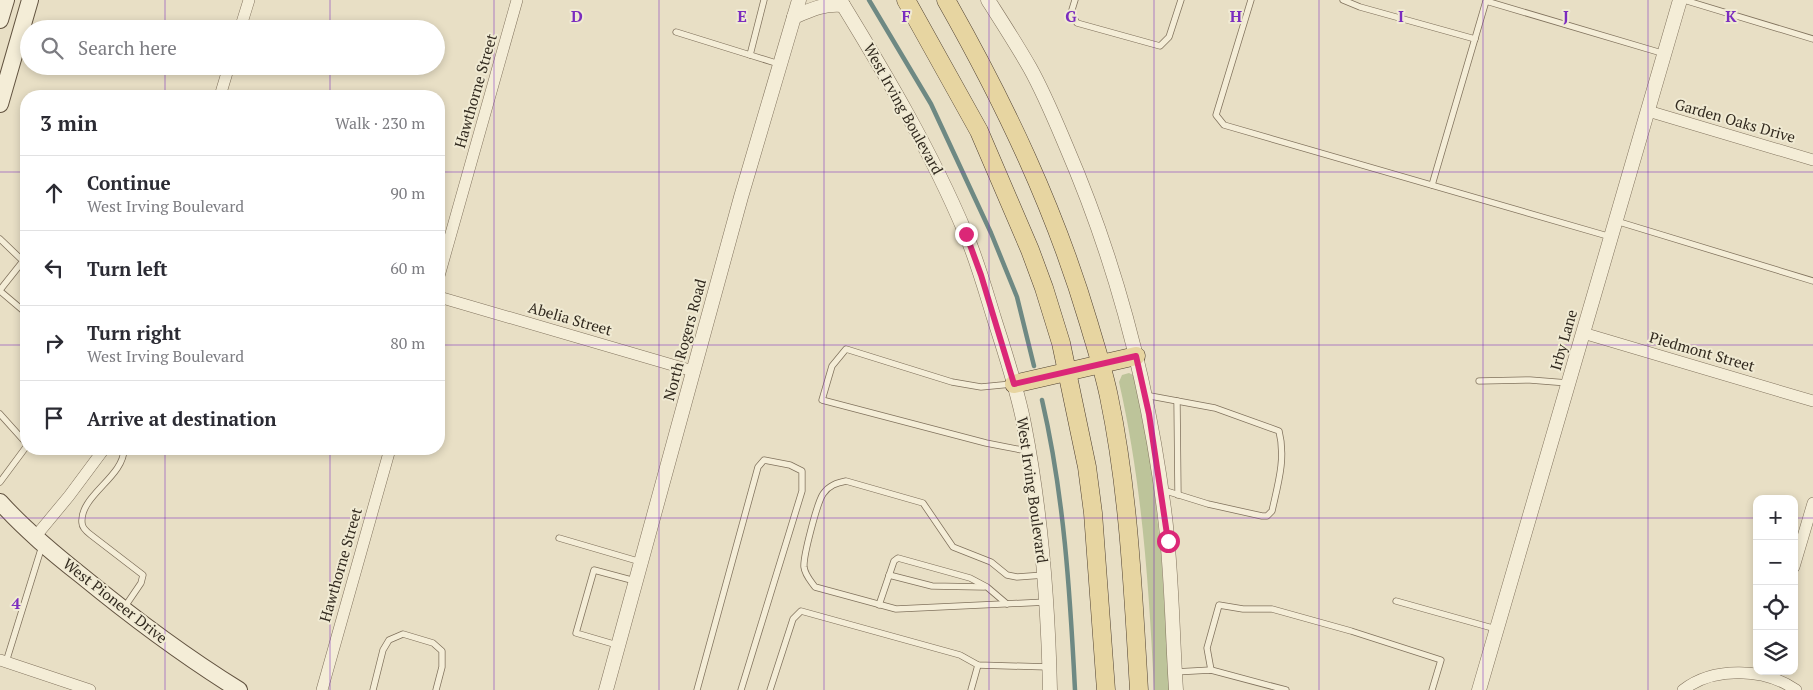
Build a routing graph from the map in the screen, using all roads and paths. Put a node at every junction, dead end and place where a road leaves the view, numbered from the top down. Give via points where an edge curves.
1 (6, 0) edge
2 (30, 0) edge
3 (249, 0) edge
4 (517, 0) edge
5 (764, 0) edge
6 (799, 0) edge
7 (906, 0) edge
8 (946, 0) edge
9 (988, 0) edge
10 (1076, 0) edge
11 (1181, 0) edge
12 (1251, 0) edge
13 (1343, 0) edge
14 (1682, 0) edge
15 (1486, 1) edge
16 (842, 2) edge
17 (794, 17) junction
18 (0, 20) edge
19 (24, 20) edge
20 (243, 20) edge
21 (676, 32) dead end
22 (20, 34) edge
23 (1475, 39) junction
24 (1813, 40) edge
25 (1665, 54) junction
26 (750, 55) junction
27 (780, 64) junction
28 (226, 75) edge
29 (222, 90) edge
30 (1, 98) edge
31 (1648, 111) junction
32 (1813, 160) edge
33 (1432, 185) junction
34 (1616, 221) junction
35 (1611, 237) junction
36 (0, 239) edge
37 (445, 255) edge
38 (20, 258) edge
39 (20, 265) edge
40 (1813, 281) edge
41 (0, 291) edge
42 (445, 299) edge
43 (20, 308) edge
44 (1583, 333) junction
45 (1136, 356) junction
46 (1100, 364) junction
47 (693, 371) junction
48 (1068, 372) junction
49 (1479, 381) dead end
50 (1568, 383) junction
51 (1014, 384) junction
52 (1145, 395) junction
53 (1177, 401) junction
54 (1813, 401) edge
55 (0, 414) edge
56 (20, 436) edge
57 (1029, 451) junction
58 (20, 455) edge
59 (100, 455) edge
60 (124, 455) edge
61 (388, 455) edge
62 (0, 482) edge
63 (1161, 490) junction
64 (1178, 494) junction
65 (0, 502) edge
66 (1813, 503) edge
67 (559, 538) dead end
68 (39, 540) junction
69 (1798, 554) edge
70 (641, 562) junction
71 (889, 575) junction
72 (1044, 575) junction
73 (636, 581) junction
74 (987, 588) junction
75 (1396, 601) dead end
76 (1046, 602) junction
77 (1007, 604) junction
78 (879, 605) junction
79 (122, 610) junction
80 (1496, 629) junction
81 (618, 645) junction
82 (3, 661) edge
83 (978, 665) junction
84 (1049, 667) junction
85 (1211, 670) junction
86 (1175, 672) junction
87 (1785, 677) edge
88 (90, 690) edge
89 (239, 690) edge
90 (322, 690) edge
91 (373, 690) edge
92 (436, 690) edge
93 (606, 690) edge
94 (696, 690) edge
95 (741, 690) edge
96 (770, 690) edge
97 (971, 690) edge
98 (1050, 690) edge
99 (1106, 690) edge
100 (1139, 690) edge
101 (1176, 690) edge
102 (1286, 690) edge
103 (1432, 690) edge
104 (1479, 690) edge
105 (1683, 690) edge
106 (1796, 690) edge

1 - 18 main road
2 - 19 main road
3 - 20 street
4 - 37 street, Hawthorne Street
5 - 26 lane
6 - 17 street, North Rogers Road
7 - 48 main road via 979,131 1011,203 1044,288
8 - 46 main road via 983,65 1040,186 1077,285
9 - 45 street via 1030,69 1084,189 1104,240
10 - 11 lane via 1071,13 1077,23 1160,46 1170,37
12 - 33 lane via 1216,115 1224,125
13 - 23 lane
14 - 24 lane
14 - 25 street, Irby Lane
15 - 23 lane
15 - 25 lane
16 - 17 street
16 - 51 street, West Irving Boulevard via 928,151 948,193 981,275
17 - 27 street, North Rogers Road
21 - 26 lane
22 - 30 main road
23 - 33 lane
25 - 31 street, Irby Lane
26 - 27 lane
27 - 47 street, North Rogers Road
28 - 29 street
31 - 32 street, Garden Oaks Drive
31 - 34 street, Irby Lane
33 - 35 lane
34 - 35 street, Irby Lane
34 - 40 lane
35 - 44 street, Irby Lane
36 - 38 lane
39 - 41 lane
41 - 43 lane
42 - 47 street, Abelia Street
44 - 50 street, Irby Lane
44 - 54 street, Piedmont Street
45 - 46 main road
45 - 52 street
46 - 48 main road
46 - 100 main road via 1109,397 1127,515
47 - 70 street, North Rogers Road
48 - 51 main road
48 - 99 main road via 1094,513
49 - 50 lane
50 - 80 street, Irby Lane
51 - 57 street, West Irving Boulevard
51 - 57 lane via 981,387 952,382 846,349 832,366 822,400 986,443
52 - 53 lane
52 - 63 street
53 - 64 lane
53 - 64 lane via 1215,408 1279,431 1282,445 1281,467 1272,511 1268,516 1208,504
55 - 56 lane
57 - 72 street, West Irving Boulevard
58 - 62 lane
59 - 68 street
60 - 79 lane via 90,500 82,523 91,535 143,575
61 - 90 street, Hawthorne Street
63 - 64 lane
63 - 86 street via 1170,572
65 - 68 main road, West Pioneer Drive
66 - 69 street
67 - 70 lane
68 - 79 main road, West Pioneer Drive
68 - 82 lane
70 - 73 street, North Rogers Road
71 - 74 lane via 932,586
71 - 74 lane via 894,561 903,558 970,578
71 - 78 lane
72 - 76 street, West Irving Boulevard
72 - 78 lane via 1007,575 991,562 953,547 923,503 846,481 834,483 823,493 816,510 803,565 806,577 815,587
73 - 81 street, North Rogers Road
73 - 81 lane via 594,570 576,633
74 - 77 lane
75 - 80 lane
76 - 77 lane
76 - 84 street, West Irving Boulevard
77 - 78 lane via 896,610
79 - 89 main road, West Pioneer Drive
80 - 104 street, Irby Lane
81 - 93 street, North Rogers Road
82 - 88 street
83 - 84 lane
83 - 96 lane via 960,655 801,612 793,619
83 - 97 lane
84 - 98 street, West Irving Boulevard
85 - 86 lane
85 - 102 lane
85 - 103 lane via 1207,648 1219,605 1272,609 1441,660
86 - 101 street
87 - 105 street via 1746,673 1716,676
87 - 106 street
91 - 92 lane via 383,650 389,640 402,634 433,642 442,652
94 - 95 lane via 758,467 764,460 802,472 802,491

